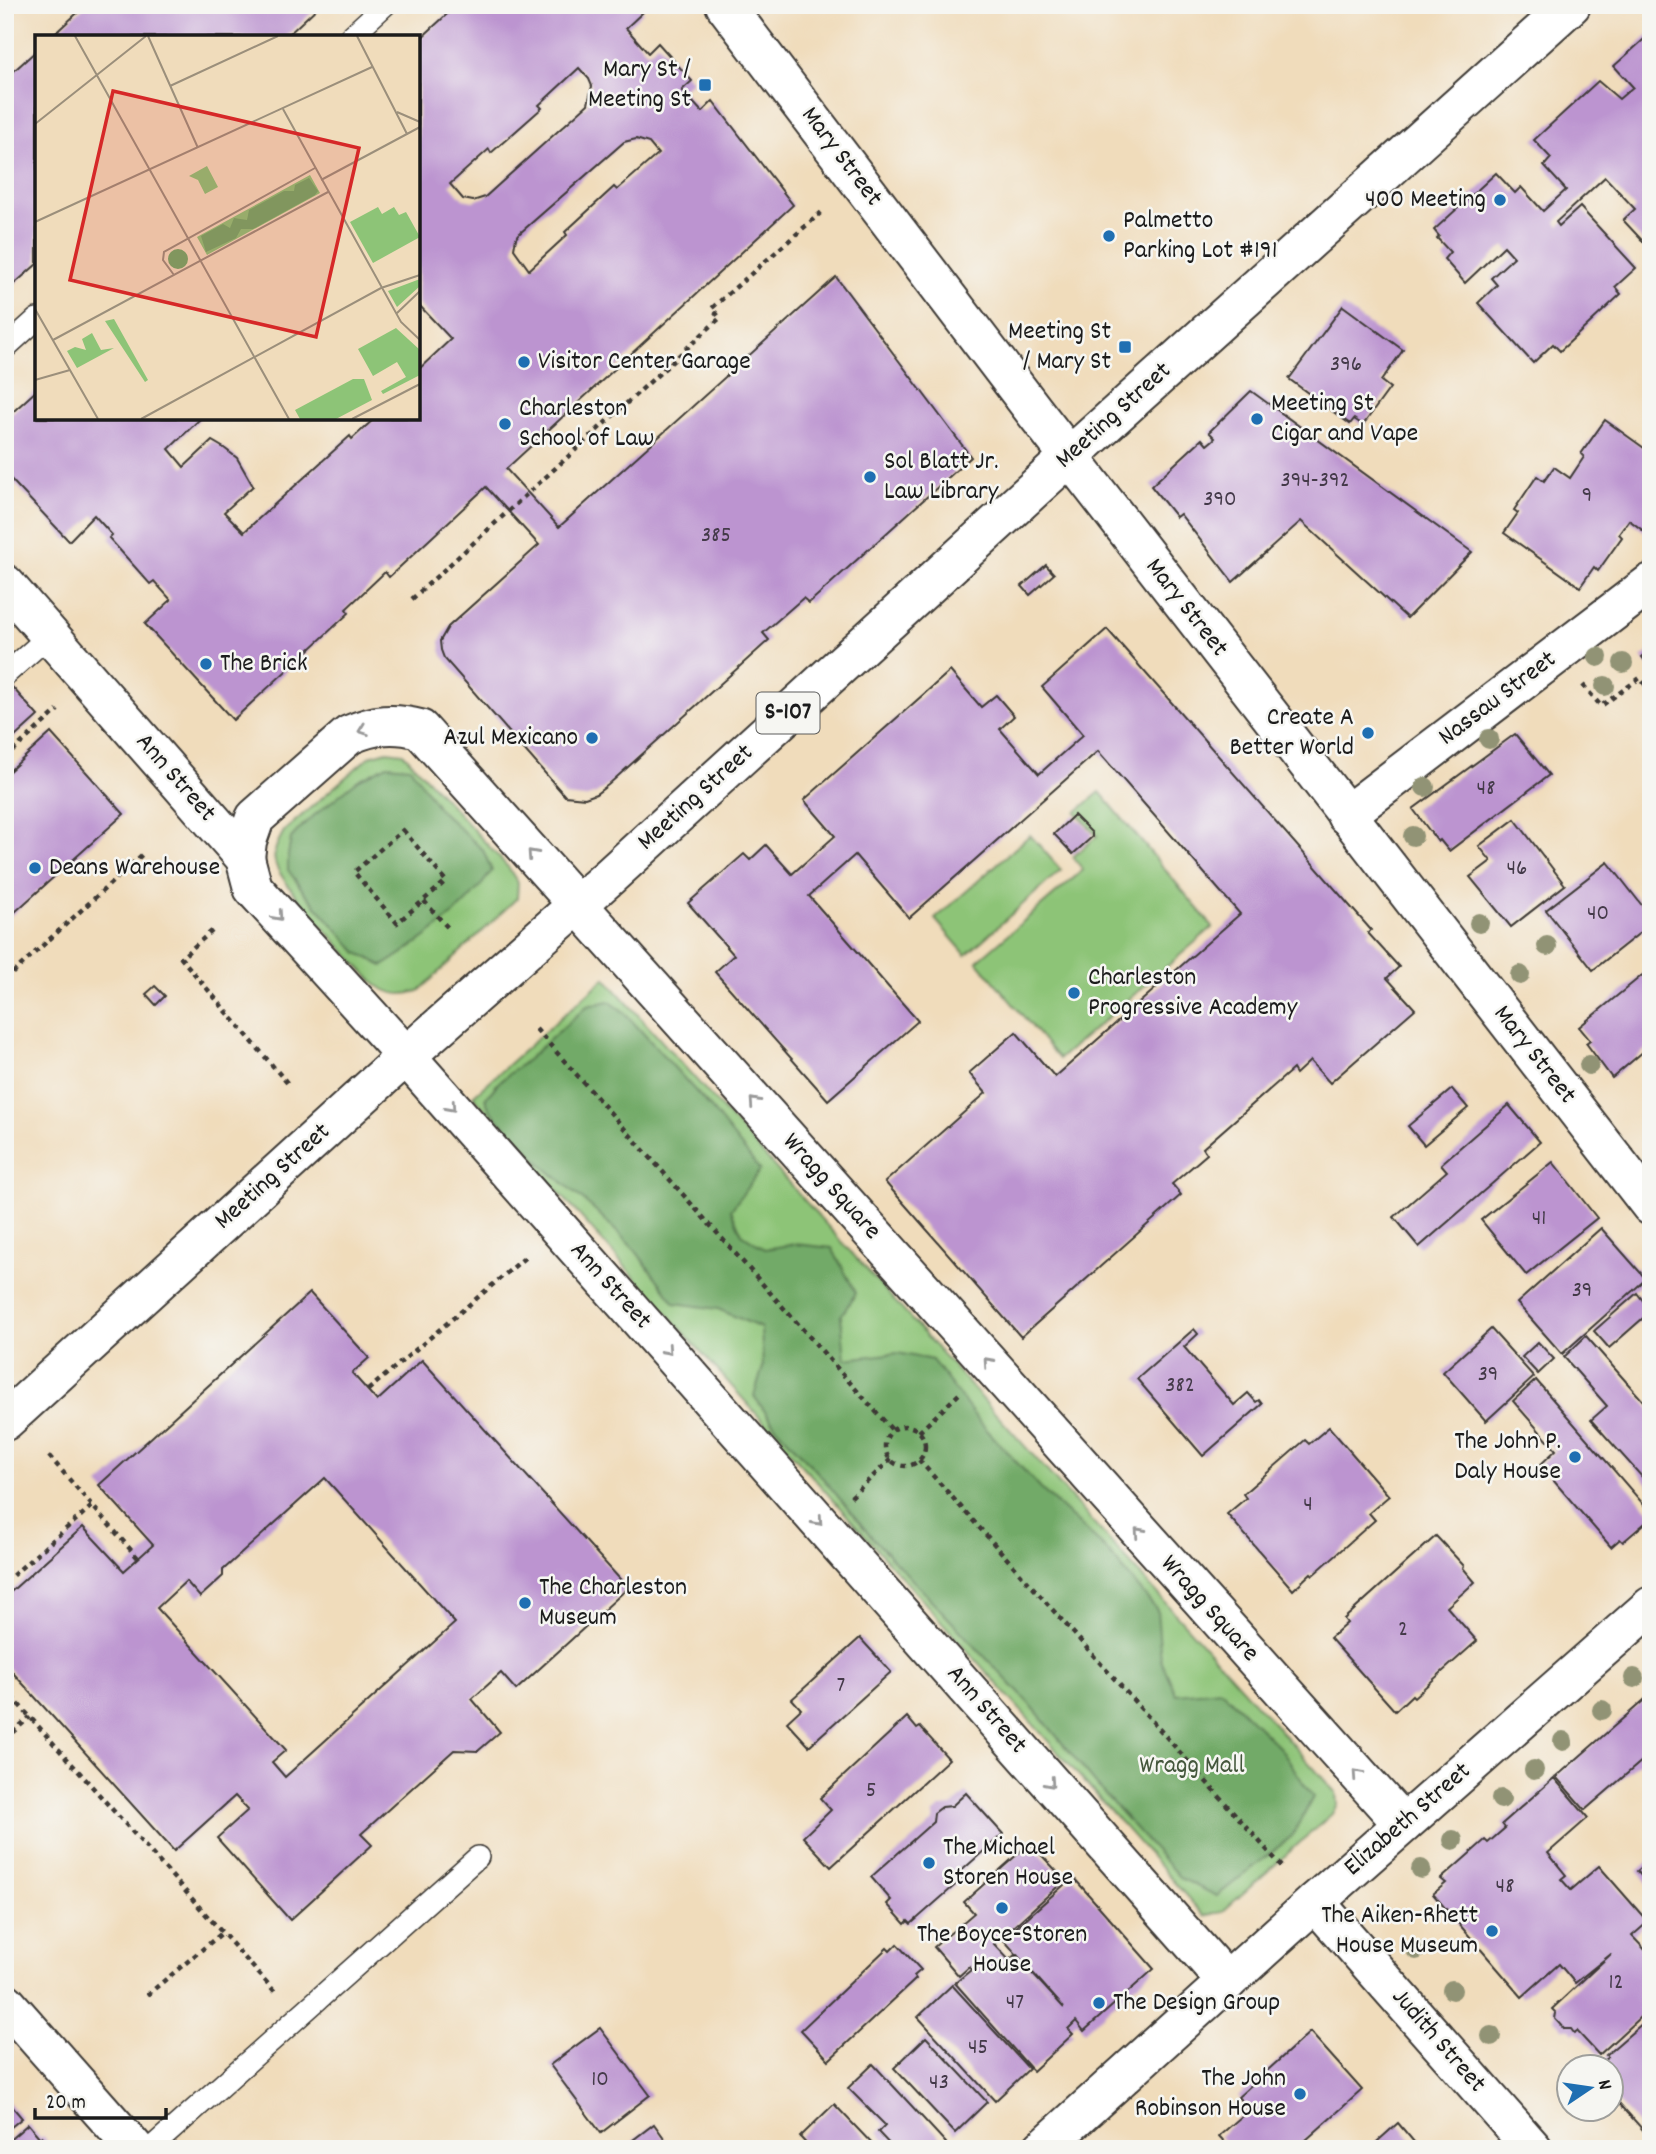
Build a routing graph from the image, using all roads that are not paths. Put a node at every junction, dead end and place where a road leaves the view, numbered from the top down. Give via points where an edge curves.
1 (385, 5) edge
2 (725, 5) edge
3 (1571, 5) edge
4 (352, 35) edge
5 (35, 321) edge
6 (5, 348) edge
7 (1069, 457) junction
8 (1651, 583) edge
9 (5, 584) edge
10 (50, 635) junction
11 (5, 675) edge
12 (1346, 815) junction
13 (245, 858) junction
14 (578, 905) junction
15 (406, 1056) junction
16 (1651, 1206) edge
17 (5, 1421) edge
18 (1651, 1606) edge
19 (1403, 1824) junction
20 (478, 1857) dead end
21 (1315, 1902) junction
22 (1227, 1982) junction
23 (5, 2002) edge
24 (135, 2149) edge
25 (150, 2149) edge
26 (1042, 2149) edge
27 (1533, 2149) edge

1 - 4 lane
2 - 7 street, Mary Street
3 - 7 street, Meeting Street / S-107
5 - 6 lane
7 - 12 street, Mary Street
7 - 14 street, Meeting Street / S-107
8 - 12 street, Nassau Street
9 - 10 street, Ann Street
10 - 11 lane
10 - 13 street, Ann Street
12 - 16 street, Mary Street
14 -> 13 street, Wragg Square via 420,729 401,724 367,727 349,735 255,818
13 -> 15 street, Ann Street via 253,888
14 - 15 street, Meeting Street / S-107
19 -> 14 street, Wragg Square
15 - 17 street, Meeting Street / S-107
15 -> 22 street, Ann Street
18 - 19 street, Elizabeth Street
19 - 21 street, Elizabeth Street
20 - 25 lane
21 - 22 street, Elizabeth Street
21 - 27 street, Judith Street
22 - 26 street, Elizabeth Street
23 - 24 street

